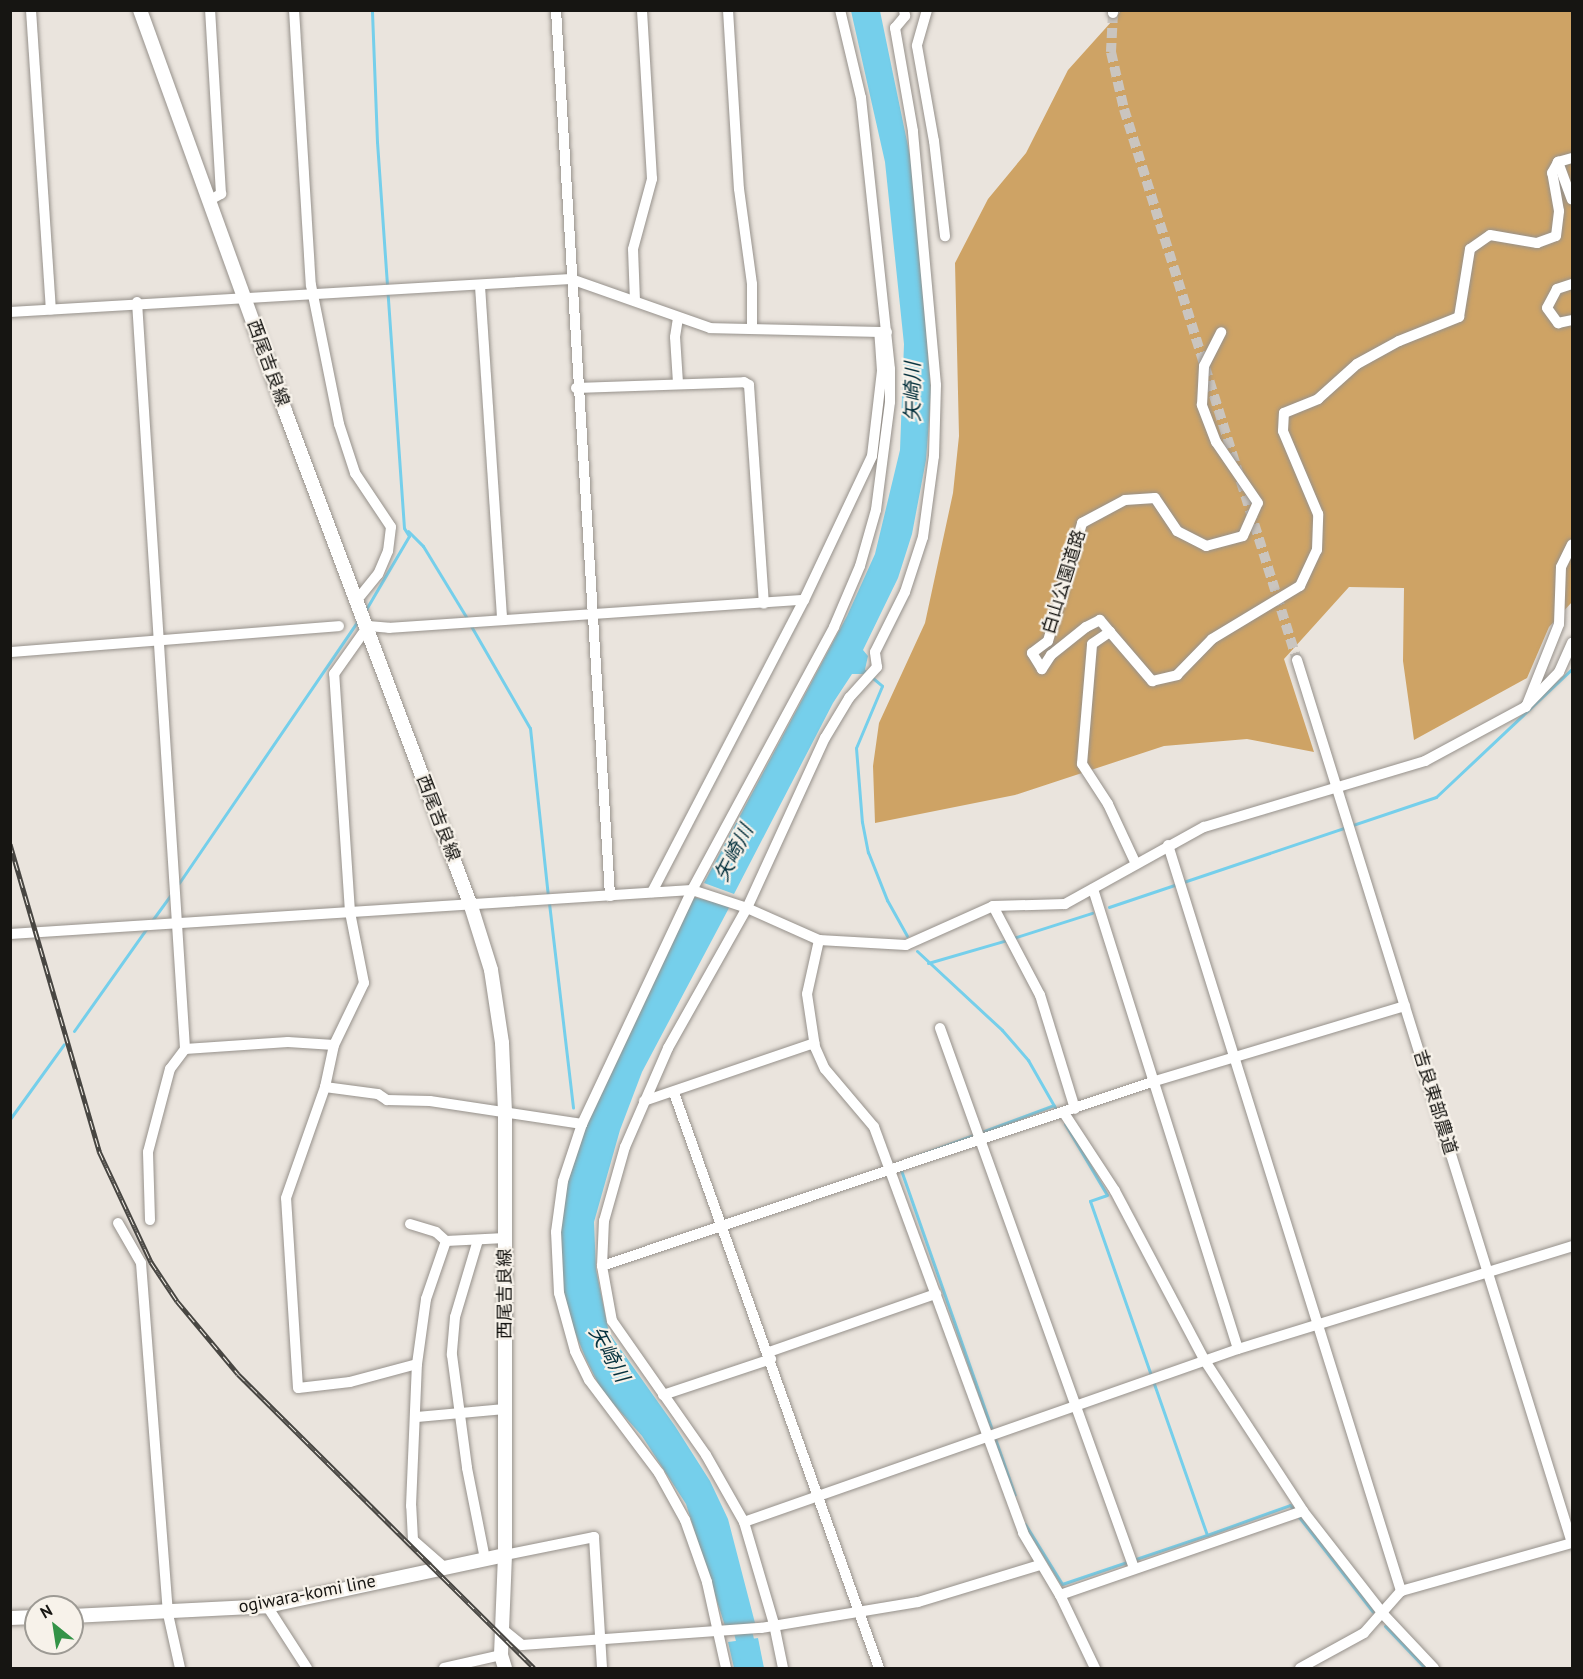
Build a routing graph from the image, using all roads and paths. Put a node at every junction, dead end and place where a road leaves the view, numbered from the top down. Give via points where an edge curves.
1 (31, 10) edge
2 (140, 10) edge
3 (210, 10) edge
4 (294, 10) edge
5 (556, 10) edge
6 (642, 10) edge
7 (728, 10) edge
8 (840, 10) edge
9 (904, 10) edge
10 (927, 10) edge
11 (1572, 158) edge
12 (1558, 162) junction
13 (210, 200) junction
14 (1572, 200) edge
15 (945, 236) dead end
16 (571, 279) junction
17 (1572, 284) edge
18 (480, 286) junction
19 (315, 295) junction
20 (245, 298) junction
21 (635, 300) junction
22 (136, 302) junction
23 (51, 309) junction
24 (10, 312) edge
25 (678, 318) junction
26 (1572, 320) edge
27 (752, 328) junction
28 (883, 332) junction
29 (1221, 332) dead end
30 (678, 383) junction
31 (576, 388) junction
32 (1572, 544) edge
33 (804, 600) junction
34 (359, 602) junction
35 (764, 603) junction
36 (591, 614) junction
37 (502, 619) junction
38 (339, 626) dead end
39 (368, 626) junction
40 (1110, 632) junction
41 (159, 643) junction
42 (1572, 644) edge
43 (10, 652) edge
44 (1297, 660) tunnel mouth
45 (1526, 707) junction
46 (1339, 788) junction
47 (1168, 845) junction
48 (1135, 862) junction
49 (1093, 889) junction
50 (698, 891) junction
51 (652, 892) junction
52 (610, 896) junction
53 (471, 906) junction
54 (993, 906) junction
55 (747, 908) junction
56 (350, 912) junction
57 (172, 924) junction
58 (10, 934) edge
59 (819, 940) junction
60 (1405, 1006) junction
61 (940, 1028) dead end
62 (814, 1043) junction
63 (334, 1045) junction
64 (185, 1049) junction
65 (1237, 1056) junction
66 (1155, 1082) junction
67 (325, 1087) junction
68 (674, 1093) junction
69 (644, 1101) junction
70 (505, 1111) junction
71 (1070, 1111) junction
72 (582, 1124) junction
73 (978, 1139) junction
74 (892, 1170) junction
75 (150, 1220) dead end
76 (118, 1223) dead end
77 (410, 1224) dead end
78 (722, 1224) junction
79 (505, 1238) junction
80 (478, 1240) junction
81 (446, 1241) junction
82 (1572, 1246) edge
83 (602, 1266) junction
84 (1489, 1273) junction
85 (936, 1294) junction
86 (1319, 1325) junction
87 (1238, 1349) junction
88 (770, 1356) junction
89 (1205, 1361) junction
90 (417, 1364) junction
91 (663, 1395) junction
92 (1075, 1408) junction
93 (505, 1409) junction
94 (459, 1414) junction
95 (417, 1417) junction
96 (990, 1437) junction
97 (819, 1495) junction
98 (1303, 1511) junction
99 (744, 1522) junction
100 (1572, 1543) edge
101 (505, 1555) junction
102 (485, 1559) junction
103 (1040, 1565) junction
104 (444, 1567) junction
105 (1134, 1568) junction
106 (1401, 1591) junction
107 (1060, 1595) junction
108 (267, 1606) junction
109 (860, 1612) junction
110 (168, 1614) junction
111 (1384, 1615) junction
112 (84, 1616) edge
113 (774, 1624) junction
114 (501, 1628) junction
115 (723, 1632) junction
116 (602, 1640) junction
117 (503, 1662) edge
118 (180, 1668) edge
119 (307, 1668) edge
120 (444, 1668) edge
121 (602, 1668) edge
122 (726, 1668) edge
123 (783, 1668) edge
124 (879, 1668) edge
125 (1095, 1668) edge
126 (1300, 1668) edge
127 (1434, 1668) edge

1 - 23 street
2 - 13 main road, 西尾吉良線
3 - 13 street via 221,194
4 - 19 street
5 - 16 street
6 - 21 street via 652,179 633,249
7 - 27 street via 740,189 752,284
8 - 28 street via 861,98
9 - 55 street via 905,16 895,28 913,131 936,385 934,456 923,537 905,592 874,652 877,667 849,698 825,738
10 - 15 street via 917,46
11 - 12 street
12 - 14 street
12 - 40 street via 1552,173 1559,211 1556,236 1537,243 1490,235 1470,249 1459,317 1357,364 1318,399 1284,413 1283,431 1318,514 1317,550 1300,586 1212,639 1177,675 1152,681
13 - 20 main road, 西尾吉良線
16 - 18 street
16 - 21 street
16 - 31 street
17 - 26 street via 1557,289 1547,308 1558,323
18 - 19 street
18 - 37 street
19 - 20 street
19 - 34 street via 339,424 356,473 391,527 388,550 378,574
20 - 22 street
20 - 34 main road, 西尾吉良線
21 - 25 street
22 - 23 street
22 - 41 street
23 - 24 street
25 - 27 street via 710,328
25 - 30 street
27 - 28 street
28 - 33 street via 872,456
28 - 50 street via 890,402 882,477 860,566 834,627
29 - 40 street, 白山公園道路 via 1204,366 1202,405 1216,442 1258,503 1244,536 1206,546 1177,531 1155,498 1125,500 1082,523 1048,641 1032,653 1042,669 1051,656 1086,627 1100,620
30 - 31 street
30 - 35 street via 749,385
31 - 36 street
32 - 45 street via 1561,567 1559,624
33 - 35 street
33 - 51 street
34 - 39 main road, 西尾吉良線
35 - 36 street
36 - 37 street
36 - 52 street
37 - 39 street via 389,628
38 - 41 street
39 - 53 main road, 西尾吉良線
39 - 56 street via 334,674
40 - 48 street via 1092,644 1082,764 1108,804
41 - 43 street
41 - 57 street via 178,907
42 - 45 street via 1559,672
44 - 46 street, 吉良東部農道
45 - 46 street via 1425,761
46 - 47 street via 1231,817
46 - 60 street, 吉良東部農道
47 - 48 street
47 - 65 street
48 - 49 street
49 - 54 street via 1052,907
49 - 66 street
50 - 51 street
50 - 55 street
50 - 72 street
51 - 52 street
52 - 53 street
53 - 56 street
53 - 70 main road, 西尾吉良線 via 491,970 502,1043
54 - 59 street via 906,945
54 - 71 street via 1040,995
55 - 59 street
55 - 69 street via 668,1048
56 - 57 street
56 - 63 street via 364,983
57 - 58 street
57 - 64 street
59 - 62 street via 807,994
60 - 65 street
60 - 84 street, 吉良東部農道
61 - 73 street
62 - 68 street
62 - 74 street via 825,1069 874,1128
63 - 64 street via 288,1042
63 - 67 street
64 - 75 street via 170,1069 148,1152
65 - 66 street
65 - 86 street
66 - 71 street
66 - 87 street
67 - 70 street via 378,1094 387,1100
67 - 90 street via 286,1198 298,1388 350,1382
68 - 69 street
68 - 78 street
69 - 83 street via 625,1147 604,1221
70 - 72 street
70 - 79 main road, 西尾吉良線
71 - 73 street
71 - 89 street
72 - 115 street via 563,1181 556,1232 556,1273 565,1322 589,1380 659,1473 685,1520
73 - 74 street
73 - 92 street
74 - 78 street
74 - 85 street
76 - 110 street via 141,1263
77 - 81 street via 436,1232
78 - 83 street
78 - 88 street
79 - 80 street
79 - 93 main road, 西尾吉良線
80 - 81 street
80 - 94 street via 455,1317 452,1355
81 - 90 street via 426,1299
82 - 84 street
83 - 91 street via 612,1321
84 - 86 street
84 - 100 street, 吉良東部農道
85 - 88 street
85 - 96 street
86 - 87 street
86 - 106 street
87 - 89 street
88 - 91 street
88 - 97 street
89 - 92 street
89 - 98 street
90 - 95 street
91 - 99 street via 706,1455
92 - 96 street
92 - 105 street
93 - 94 street
93 - 101 main road, 西尾吉良線
94 - 95 street
94 - 102 street
95 - 104 street via 411,1506 414,1540
96 - 97 street
96 - 103 street via 1023,1533
97 - 99 street
97 - 109 street
98 - 105 street
98 - 111 street
99 - 113 street
100 - 106 street
101 - 102 main road, ogiwara-komi line
101 - 114 main road, 西尾吉良線
101 - 116 street via 594,1537
102 - 104 main road, ogiwara-komi line
103 - 107 street
103 - 109 street via 918,1602
104 - 108 main road, ogiwara-komi line
105 - 107 street
106 - 111 street
107 - 125 street
108 - 110 main road, ogiwara-komi line
108 - 119 street
109 - 113 street
109 - 124 street
110 - 112 main road, ogiwara-komi line
110 - 118 street
111 - 126 street via 1364,1634
111 - 127 street
113 - 115 street
113 - 123 street
114 - 116 street via 522,1645
114 - 117 main road, 西尾吉良線
115 - 116 street
115 - 122 street
116 - 121 street
117 - 120 street

